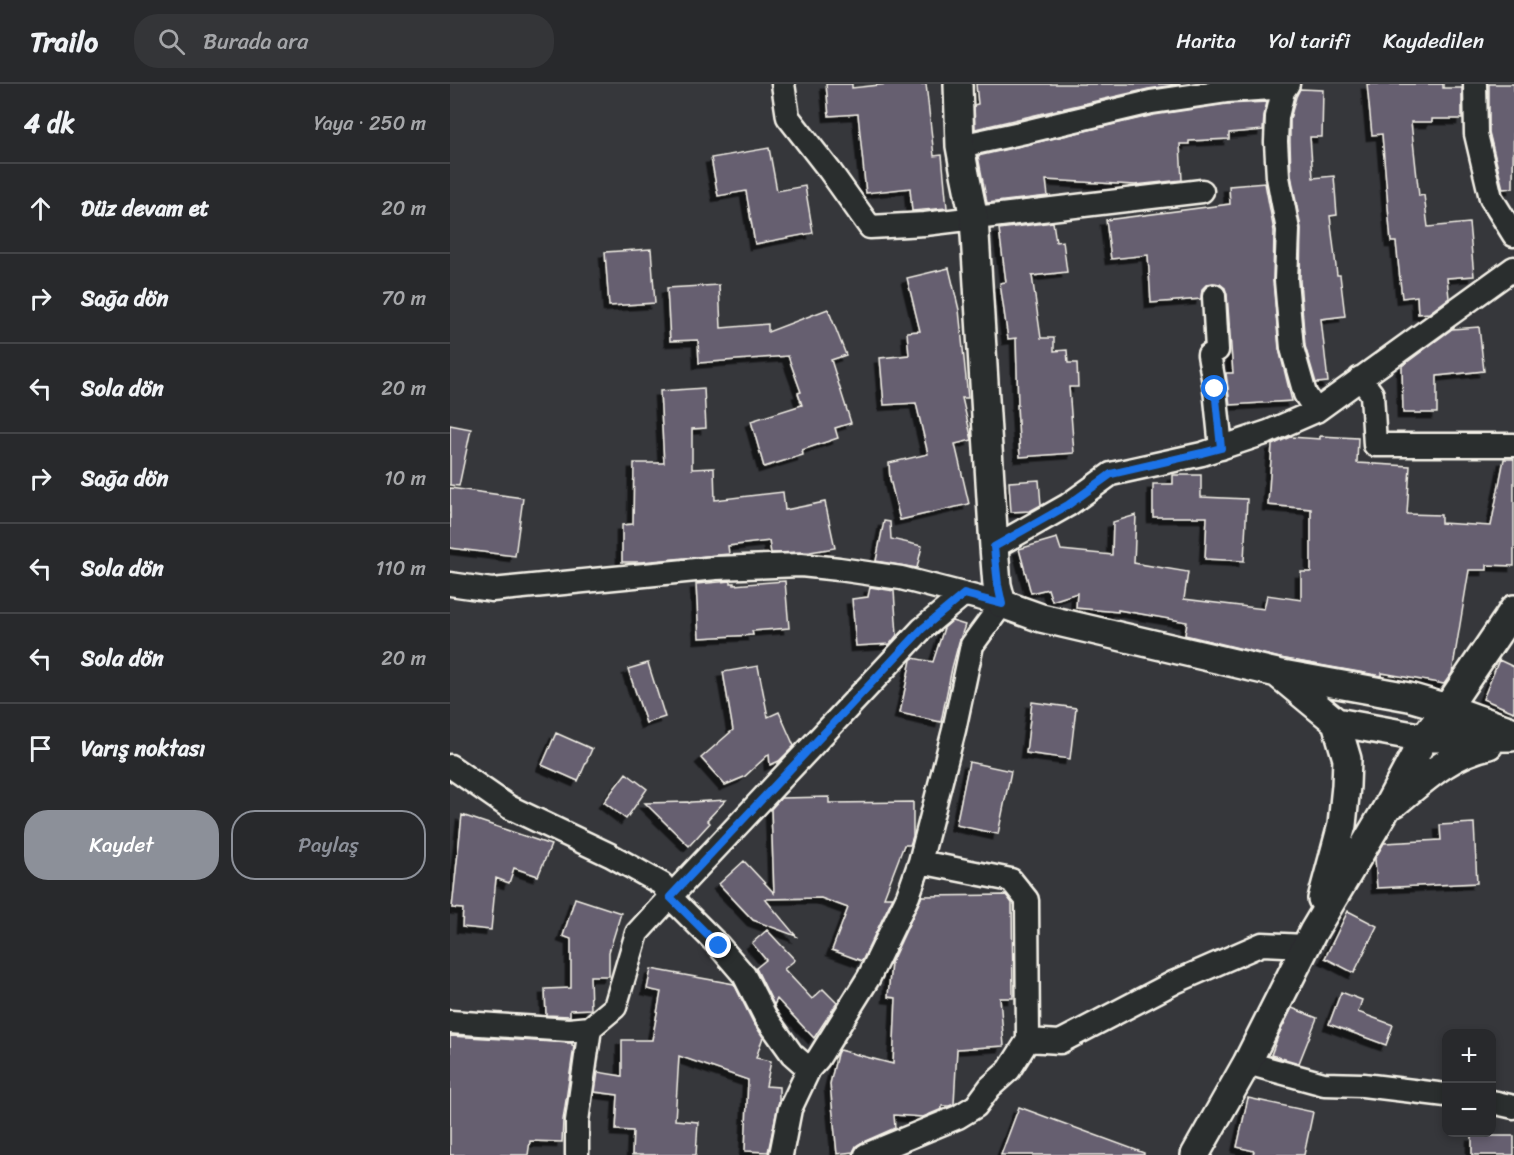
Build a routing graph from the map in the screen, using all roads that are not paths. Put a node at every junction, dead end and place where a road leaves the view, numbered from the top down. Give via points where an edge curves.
1 (783, 84) edge
2 (958, 84) edge
3 (1277, 84) edge
4 (1288, 84) edge
5 (1475, 84) edge
6 (960, 146) junction
7 (1202, 191) dead end
8 (974, 218) junction
9 (1514, 235) edge
10 (1514, 268) edge
11 (1214, 296) dead end
12 (1360, 378) junction
13 (1316, 411) junction
14 (1514, 445) edge
15 (1221, 448) junction
16 (994, 547) junction
17 (450, 584) edge
18 (964, 594) junction
19 (1002, 604) junction
20 (1514, 609) edge
21 (1277, 673) junction
22 (1447, 708) junction
23 (1336, 722) junction
24 (1514, 732) edge
25 (1424, 738) junction
26 (1514, 739) edge
27 (450, 766) edge
28 (1385, 811) junction
29 (920, 862) junction
30 (670, 897) junction
31 (1309, 939) junction
32 (450, 1022) edge
33 (590, 1028) junction
34 (1028, 1040) junction
35 (1247, 1063) junction
36 (809, 1069) junction
37 (1442, 1094) edge
38 (1496, 1103) edge
39 (1514, 1107) edge
40 (578, 1155) edge
41 (781, 1155) edge
42 (866, 1155) edge
43 (1195, 1155) edge

1 - 8 street via 788,117 870,228
2 - 6 street
3 - 6 street via 1272,88 1151,102
4 - 13 street via 1277,117 1276,142 1288,230 1286,280 1292,348 1305,394
5 - 9 street via 1476,134 1491,198
6 - 8 street
7 - 8 street
8 - 16 street
10 - 12 street
11 - 15 street via 1217,350 1209,356
12 - 13 street
12 - 14 street via 1372,394 1375,445
13 - 15 street
15 - 16 street via 1111,474 1068,505
16 - 19 street
17 - 18 street via 492,590 716,568 801,565 901,578
18 - 19 street
18 - 30 street via 922,629
19 - 21 street via 1041,618
19 - 29 street via 972,645
20 - 22 street
21 - 22 street via 1409,697
21 - 23 street
22 - 24 street
22 - 25 street
23 - 25 street
23 - 31 street via 1347,759 1342,825
25 - 26 street
25 - 28 street
26 - 28 street via 1461,754 1437,768
27 - 30 street via 509,807 662,884
28 - 31 street
29 - 34 street via 1011,880 1027,900
29 - 36 street via 909,896 869,977
30 - 33 street via 637,933 615,1007
30 - 36 street via 744,975 765,1016 792,1054
31 - 34 street via 1262,944 1174,982 1060,1042
31 - 35 street
32 - 33 street
33 - 40 street via 577,1121
34 - 42 street via 1010,1070 976,1106
35 - 37 street via 1324,1084 1364,1084
35 - 43 street
36 - 41 street via 789,1109
38 - 39 street

